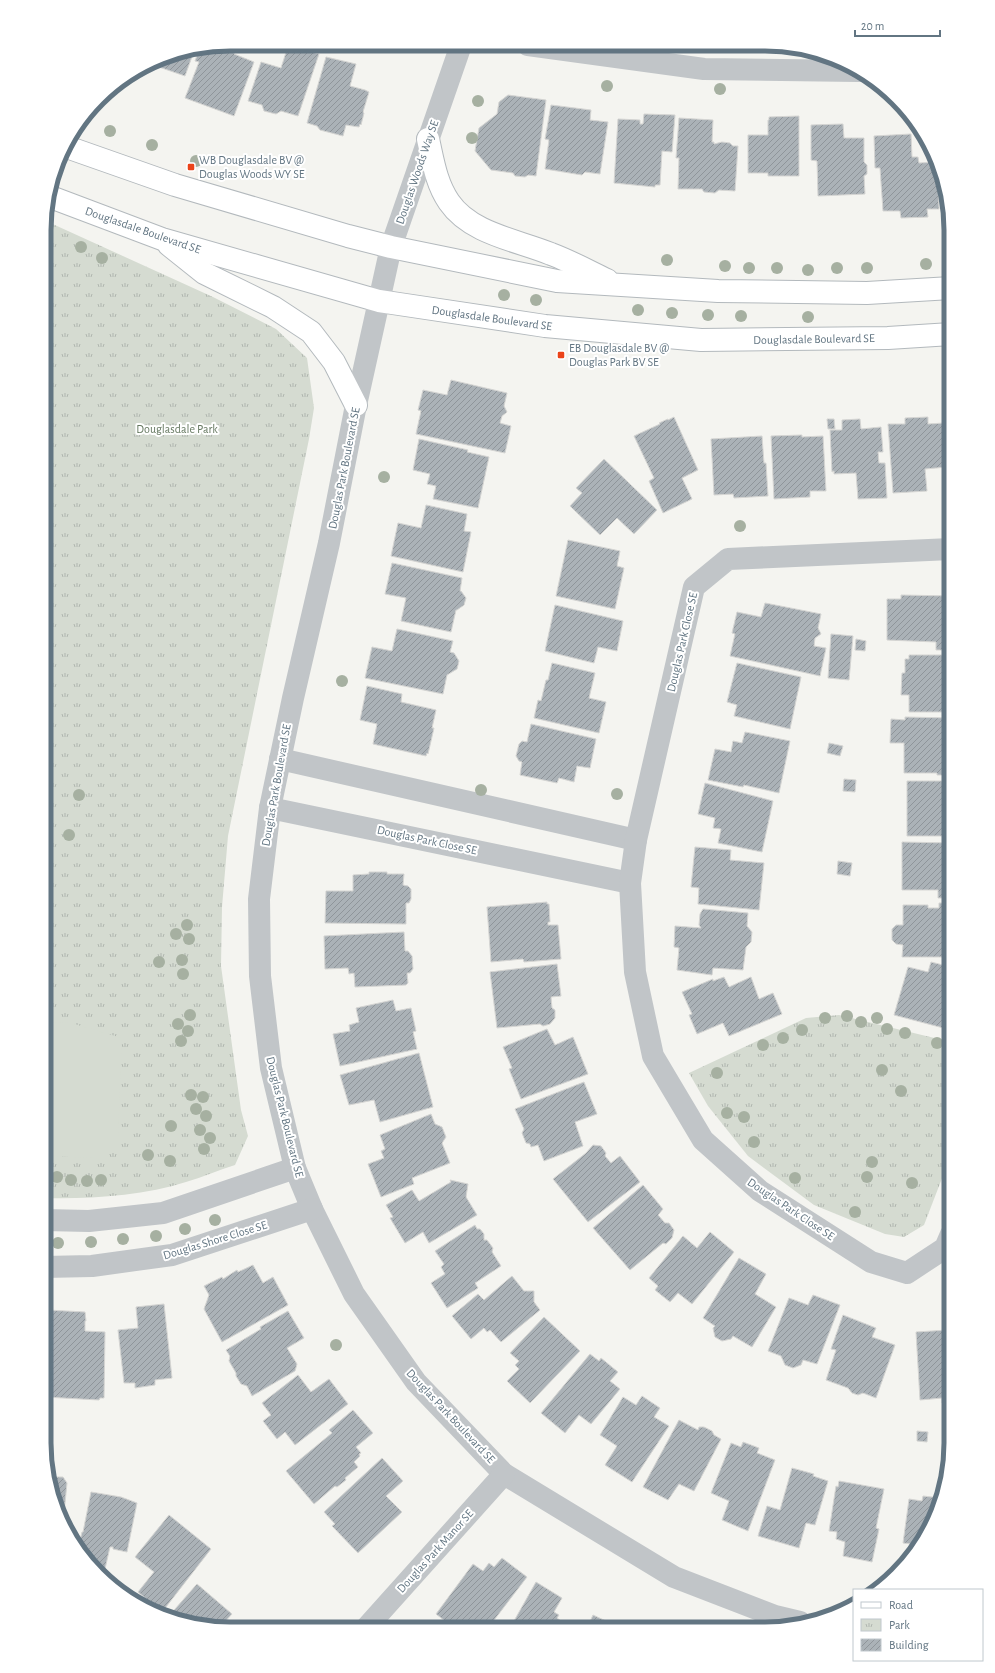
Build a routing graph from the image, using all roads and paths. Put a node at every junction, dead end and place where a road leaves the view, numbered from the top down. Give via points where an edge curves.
1 (459, 51) edge
2 (572, 51) edge
3 (847, 71) edge
4 (428, 139) junction
5 (70, 148) edge
6 (54, 198) edge
7 (162, 239) junction
8 (391, 247) junction
9 (617, 284) junction
10 (944, 288) edge
11 (378, 301) junction
12 (944, 334) edge
13 (356, 405) junction
14 (944, 549) edge
15 (280, 759) junction
16 (270, 808) junction
17 (636, 840) junction
18 (630, 883) junction
19 (295, 1168) junction
20 (312, 1210) junction
21 (51, 1220) edge
22 (944, 1249) edge
23 (51, 1267) edge
24 (504, 1474) junction
25 (791, 1620) edge
26 (371, 1622) edge

1 - 4 street, Douglas Woods Way SE
2 - 3 street via 704,69
4 - 8 street, Douglas Woods Way SE
4 - 9 street via 438,181 459,214 476,227 552,254
5 - 8 street via 175,185
6 - 7 street, Douglasdale Boulevard SE
7 - 11 street, Douglasdale Boulevard SE
7 - 13 street via 204,273 273,307 311,332 334,362
8 - 9 street via 557,281
8 - 11 street, Douglas Woods Way SE
9 - 10 street via 718,291 866,293
11 - 12 street, Douglasdale Boulevard SE via 545,326 701,340 888,338
11 - 13 street, Douglas Park Boulevard SE
13 - 15 street, Douglas Park Boulevard SE via 329,543
14 - 17 street, Douglas Park Close SE via 728,559 694,587
15 - 16 street, Douglas Park Boulevard SE
15 - 17 street
16 - 18 street, Douglas Park Close SE
16 - 19 street, Douglas Park Boulevard SE via 259,899 260,976 271,1068
17 - 18 street, Douglas Park Close SE
18 - 22 street, Douglas Park Close SE via 635,972 653,1056 703,1140 760,1191 870,1262 907,1273
19 - 20 street, Douglas Park Boulevard SE
19 - 21 street via 163,1213 89,1221
20 - 23 street, Douglas Shore Close SE via 172,1255 92,1266
20 - 24 street, Douglas Park Boulevard SE via 354,1294 416,1382
24 - 25 street, Douglas Park Boulevard SE via 674,1577
24 - 26 street, Douglas Park Manor SE

